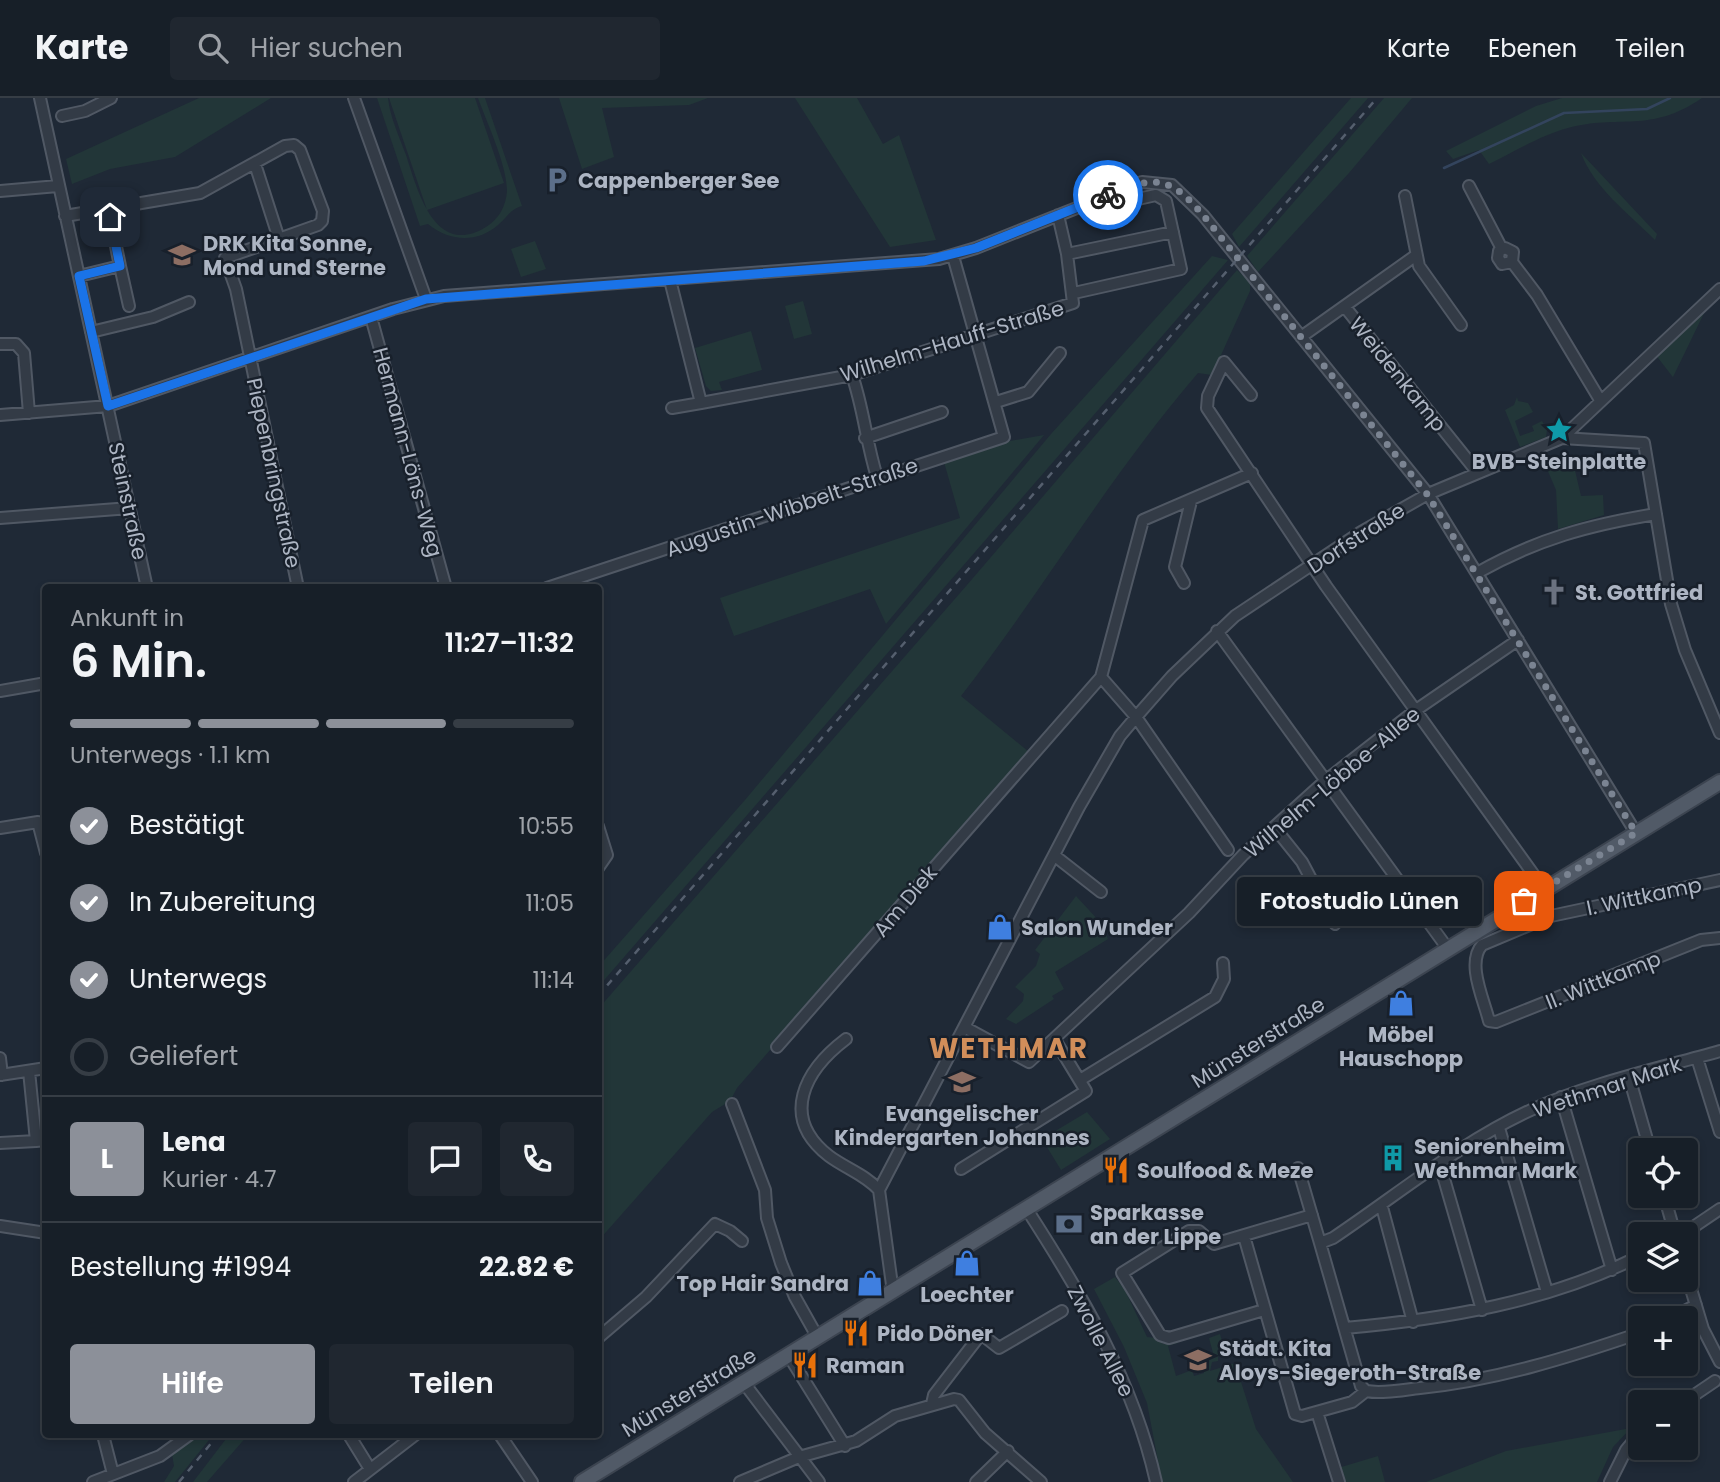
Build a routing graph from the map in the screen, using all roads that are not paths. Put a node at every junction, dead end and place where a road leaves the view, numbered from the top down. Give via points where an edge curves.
1 (40, 98) edge
2 (111, 98) edge
3 (354, 98) edge
4 (62, 116) dead end
5 (255, 164) junction
6 (58, 186) junction
7 (1469, 186) dead end
8 (0, 191) edge
9 (1405, 196) dead end
10 (1107, 206) dead end
11 (1058, 215) junction
12 (65, 216) junction
13 (110, 217) dead end
14 (1173, 232) junction
15 (279, 239) junction
16 (1067, 254) junction
17 (953, 256) junction
18 (1415, 256) junction
19 (120, 266) junction
20 (79, 276) junction
21 (670, 280) junction
22 (1720, 289) edge
23 (1074, 293) junction
24 (426, 299) junction
25 (189, 302) dead end
26 (129, 306) dead end
27 (1345, 307) junction
28 (371, 317) junction
29 (1461, 325) dead end
30 (91, 331) junction
31 (975, 336) junction
32 (1301, 337) junction
33 (0, 344) edge
34 (1060, 353) dead end
35 (250, 358) junction
36 (852, 374) junction
37 (1251, 395) dead end
38 (1600, 400) junction
39 (701, 402) junction
40 (996, 402) junction
41 (108, 406) junction
42 (672, 408) dead end
43 (942, 412) dead end
44 (29, 413) junction
45 (0, 415) edge
46 (865, 438) junction
47 (1562, 438) junction
48 (1252, 473) junction
49 (1478, 473) junction
50 (877, 477) junction
51 (1427, 494) junction
52 (1191, 500) junction
53 (130, 508) junction
54 (1656, 514) junction
55 (0, 518) edge
56 (1314, 566) junction
57 (1477, 573) junction
58 (1184, 583) dead end
59 (147, 584) edge
60 (297, 584) edge
61 (445, 584) edge
62 (559, 584) edge
63 (1217, 631) junction
64 (1518, 640) junction
65 (1101, 677) junction
66 (42, 684) edge
67 (0, 691) edge
68 (1416, 710) junction
69 (1136, 717) junction
70 (1720, 733) edge
71 (1325, 781) junction
72 (1720, 782) edge
73 (1274, 827) junction
74 (0, 828) edge
75 (1636, 833) junction
76 (42, 838) edge
77 (602, 838) edge
78 (1228, 850) dead end
79 (1055, 856) junction
80 (602, 862) edge
81 (1720, 880) edge
82 (1544, 889) junction
83 (1101, 892) dead end
84 (1335, 924) dead end
85 (1720, 938) edge
86 (1448, 949) junction
87 (1223, 963) dead end
88 (1489, 1018) joint
89 (964, 1027) junction
90 (846, 1039) dead end
91 (1055, 1040) junction
92 (777, 1046) dead end
93 (1720, 1051) edge
94 (0, 1058) edge
95 (1697, 1058) junction
96 (42, 1069) edge
97 (29, 1071) junction
98 (1, 1075) edge
99 (1629, 1077) junction
100 (1080, 1080) junction
101 (1561, 1097) junction
102 (732, 1104) dead end
103 (1499, 1128) junction
104 (1720, 1132) edge
105 (1647, 1138) edge
106 (41, 1140) edge
107 (0, 1143) edge
108 (1440, 1165) junction
109 (1298, 1168) dead end
110 (961, 1169) dead end
111 (879, 1190) junction
112 (1382, 1207) junction
113 (1026, 1208) junction
114 (1720, 1209) edge
115 (1312, 1215) junction
116 (1698, 1224) edge
117 (0, 1226) edge
118 (42, 1232) edge
119 (1244, 1236) junction
120 (742, 1241) dead end
121 (1320, 1243) junction
122 (1628, 1262) edge
123 (1612, 1270) junction
124 (893, 1292) junction
125 (1547, 1292) junction
126 (1692, 1292) edge
127 (1696, 1305) joint
128 (1482, 1310) junction
129 (1062, 1311) dead end
130 (1264, 1311) junction
131 (1413, 1322) junction
132 (1345, 1328) junction
133 (602, 1335) edge
134 (1628, 1337) edge
135 (818, 1338) junction
136 (789, 1356) junction
137 (1720, 1362) edge
138 (744, 1383) junction
139 (1718, 1384) edge
140 (1366, 1391) junction
141 (1698, 1395) edge
142 (933, 1404) junction
143 (1317, 1412) junction
144 (104, 1438) edge
145 (185, 1438) edge
146 (351, 1438) edge
147 (411, 1438) edge
148 (502, 1438) edge
149 (845, 1446) junction
150 (1628, 1448) edge
151 (1008, 1451) junction
152 (799, 1457) junction
153 (370, 1469) junction
154 (113, 1474) junction
155 (93, 1482) edge
156 (354, 1482) edge
157 (533, 1482) edge
158 (582, 1482) edge
159 (740, 1482) edge
160 (819, 1482) edge
161 (976, 1482) edge
162 (1041, 1482) edge
163 (1156, 1482) edge
164 (1339, 1482) edge
165 (1609, 1482) edge

1 - 6 street, Steinstraße
2 - 4 street
3 - 24 street
5 - 12 street via 200,193
5 - 15 street
5 - 15 street via 285,146 296,146 323,211 318,225
6 - 8 street
6 - 12 street, Steinstraße
7 - 38 street via 1502,249 1513,252 1512,262
9 - 18 street
10 - 14 street via 1156,195 1166,201
11 - 16 street, Wilhelm-Hauff-Straße
11 - 17 street
11 - 32 street via 1135,184 1157,181 1172,185 1203,215
12 - 20 street, Steinstraße
13 - 19 street
14 - 16 street
14 - 23 street via 1181,269
15 - 35 street, Piepenbringstraße via 225,258
16 - 23 street, Wilhelm-Hauff-Straße
17 - 21 street
17 - 31 street, Augustin-Wibbelt-Straße
18 - 27 street, Weidenkamp
18 - 29 street
19 - 20 street
19 - 26 street
20 - 30 street, Steinstraße
21 - 24 street
21 - 39 street
22 - 38 street, Dorfstraße
23 - 31 street, Wilhelm-Hauff-Straße via 1073,303
24 - 28 street
25 - 30 street via 153,317
27 - 32 street, Weidenkamp
27 - 49 street, Weidenkamp
28 - 35 street
28 - 61 street, Hermann-Löns-Weg
30 - 41 street, Steinstraße
31 - 36 street, Wilhelm-Hauff-Straße
31 - 40 street, Augustin-Wibbelt-Straße
32 - 51 street
33 - 44 street via 16,344 22,349
34 - 40 street via 1028,392
35 - 41 street
35 - 60 street, Piepenbringstraße
36 - 39 street, Wilhelm-Hauff-Straße
36 - 46 street via 866,416
37 - 48 street via 1224,362 1207,408
38 - 47 street, Dorfstraße
39 - 42 street, Wilhelm-Hauff-Straße
40 - 50 street, Augustin-Wibbelt-Straße via 1004,437
41 - 44 street
41 - 53 street, Steinstraße
43 - 46 street
44 - 45 street
46 - 50 street
47 - 49 street, Dorfstraße
47 - 54 street via 1644,443
48 - 52 street
48 - 56 street
49 - 51 street, Dorfstraße
50 - 62 street, Augustin-Wibbelt-Straße
51 - 56 street, Dorfstraße
51 - 57 street
52 - 58 street via 1175,568
52 - 65 street via 1143,520
53 - 55 street
53 - 59 street, Steinstraße
54 - 57 street via 1549,537
54 - 70 street via 1678,627
56 - 63 street, Dorfstraße
56 - 68 street
57 - 64 street
63 - 69 street, Dorfstraße
63 - 71 street
64 - 68 street, Wilhelm-Löbbe-Allee
64 - 75 street
65 - 69 street
65 - 92 street, Am Diek
66 - 67 street
68 - 71 street, Wilhelm-Löbbe-Allee
68 - 82 street
69 - 78 street
69 - 79 street, Dorfstraße via 1104,763
71 - 73 street, Wilhelm-Löbbe-Allee
71 - 86 street
72 - 75 main road, Münsterstraße
73 - 84 street via 1302,862
73 - 91 street, Wilhelm-Löbbe-Allee
74 - 76 street via 38,822
75 - 82 main road, Münsterstraße
77 - 80 street via 607,855
79 - 83 street
79 - 89 street, Dorfstraße
81 - 88 street, I. Wittkamp via 1551,916 1482,945 1476,968
82 - 86 main road, Münsterstraße
85 - 88 street, II. Wittkamp via 1701,940 1496,1023
86 - 113 main road, Münsterstraße
87 - 100 street via 1224,979 1215,997
89 - 91 street, Wilhelm-Löbbe-Allee via 1029,1062
89 - 111 street, Dorfstraße
90 - 111 street via 808,1078 803,1118 820,1147
91 - 100 street
93 - 95 street, Wethmar Mark
94 - 98 street
95 - 99 street, Wethmar Mark
95 - 104 street
96 - 97 street
97 - 98 street
97 - 106 street
99 - 101 street, Wethmar Mark
99 - 105 street
100 - 110 street via 1086,1091
101 - 103 street, Wethmar Mark
101 - 123 street
102 - 135 street via 765,1190 783,1269
103 - 108 street, Wethmar Mark
103 - 125 street
106 - 107 street
108 - 112 street, Wethmar Mark
108 - 128 street
109 - 115 street
111 - 124 street
112 - 121 street, Wethmar Mark
112 - 131 street
113 - 124 main road, Münsterstraße
113 - 163 street, Zwolle Allee via 1115,1362 1136,1411
114 - 116 street
115 - 119 street
115 - 121 street
117 - 118 street
119 - 130 street
119 - 130 street via 1214,1244 1199,1231 1189,1231 1122,1273 1160,1335 1169,1338
120 - 133 street via 715,1224 646,1297
121 - 132 street
122 - 123 street
123 - 125 street
124 - 135 main road, Münsterstraße
125 - 128 street
126 - 127 street
127 - 137 street
128 - 131 street
129 - 142 street via 999,1348 981,1335 934,1395
130 - 143 street via 1295,1413
131 - 132 street
132 - 140 street
134 - 140 street via 1572,1357 1481,1379
135 - 136 main road, Münsterstraße
136 - 138 main road, Münsterstraße
136 - 149 street
137 - 139 street via 1713,1373
138 - 152 street
138 - 158 main road, Münsterstraße
139 - 141 street
140 - 143 street via 1352,1402
142 - 149 street via 895,1416
142 - 151 street via 959,1401 985,1433
143 - 164 street
144 - 154 street
145 - 154 street via 160,1456
146 - 153 street
147 - 153 street
148 - 157 street
149 - 152 street
150 - 165 street
151 - 161 street
151 - 162 street
152 - 159 street
152 - 160 street
153 - 156 street
154 - 155 street

